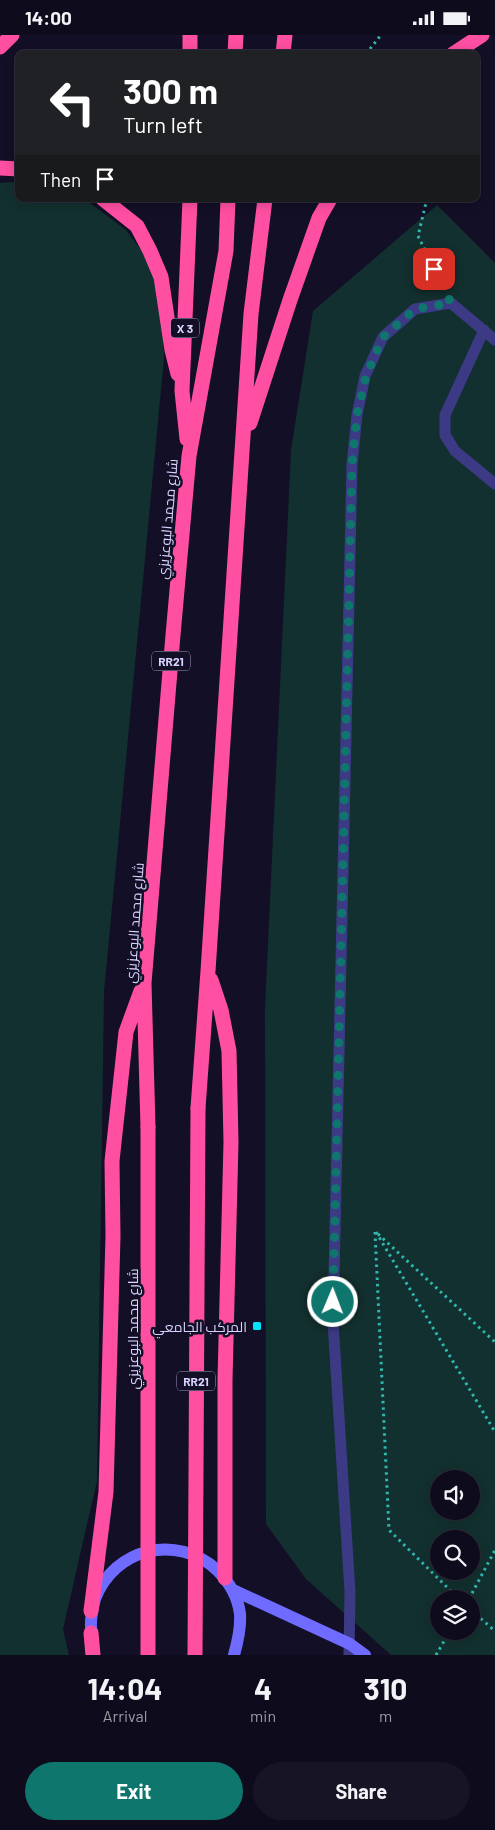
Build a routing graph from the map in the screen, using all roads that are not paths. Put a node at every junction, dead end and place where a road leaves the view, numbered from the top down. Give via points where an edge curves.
1 (12, 35) edge
2 (190, 35) edge
3 (236, 35) edge
4 (285, 35) edge
5 (482, 35) edge
6 (0, 47) edge
7 (190, 50) edge
8 (235, 50) edge
9 (283, 50) edge
10 (459, 50) edge
11 (0, 168) edge
12 (15, 169) edge
13 (107, 202) edge
14 (190, 202) edge
15 (228, 202) edge
16 (265, 202) edge
17 (328, 202) edge
18 (484, 330) junction
19 (495, 340) edge
20 (182, 391) junction
21 (242, 446) junction
22 (189, 456) junction
23 (495, 484) edge
24 (208, 971) junction
25 (144, 983) junction
26 (229, 1584) junction
27 (92, 1611) junction
28 (91, 1633) joint
29 (350, 1650) edge
30 (95, 1655) edge
31 (148, 1655) edge
32 (195, 1655) edge
33 (234, 1655) edge
34 (365, 1655) edge

1 - 6 highway
2 - 7 highway
3 - 8 highway
4 - 9 highway
5 - 10 highway
11 - 12 highway
13 - 20 highway via 137,226 161,277
14 - 20 highway, X 3
15 - 22 highway, شارع محمد البوعزيزي / RR21 via 226,251
16 - 21 highway, RR21 via 251,314
17 - 21 highway via 319,218 290,300
18 - 19 lane
18 - 23 lane via 445,415 445,435 455,451
18 - 29 lane via 451,303 415,309 383,337 366,376 357,415 352,464 333,1322 350,1592
20 - 22 highway, X 3
21 - 24 highway, RR21
22 - 25 highway, شارع محمد البوعزيزي / RR21
24 - 26 highway via 221,1010 229,1051 231,1142 225,1380
24 - 32 highway, RR21, bridge via 198,1108
25 - 27 highway via 126,1032 112,1161 106,1492
25 - 31 highway, شارع محمد البوعزيزي / RR21, bridge via 148,1127
26 - 27 street via 208,1561 185,1551 160,1549 136,1555 116,1568 100,1587
26 - 29 street
26 - 33 street via 240,1612 240,1634
27 - 28 street
28 - 30 highway
29 - 34 street

